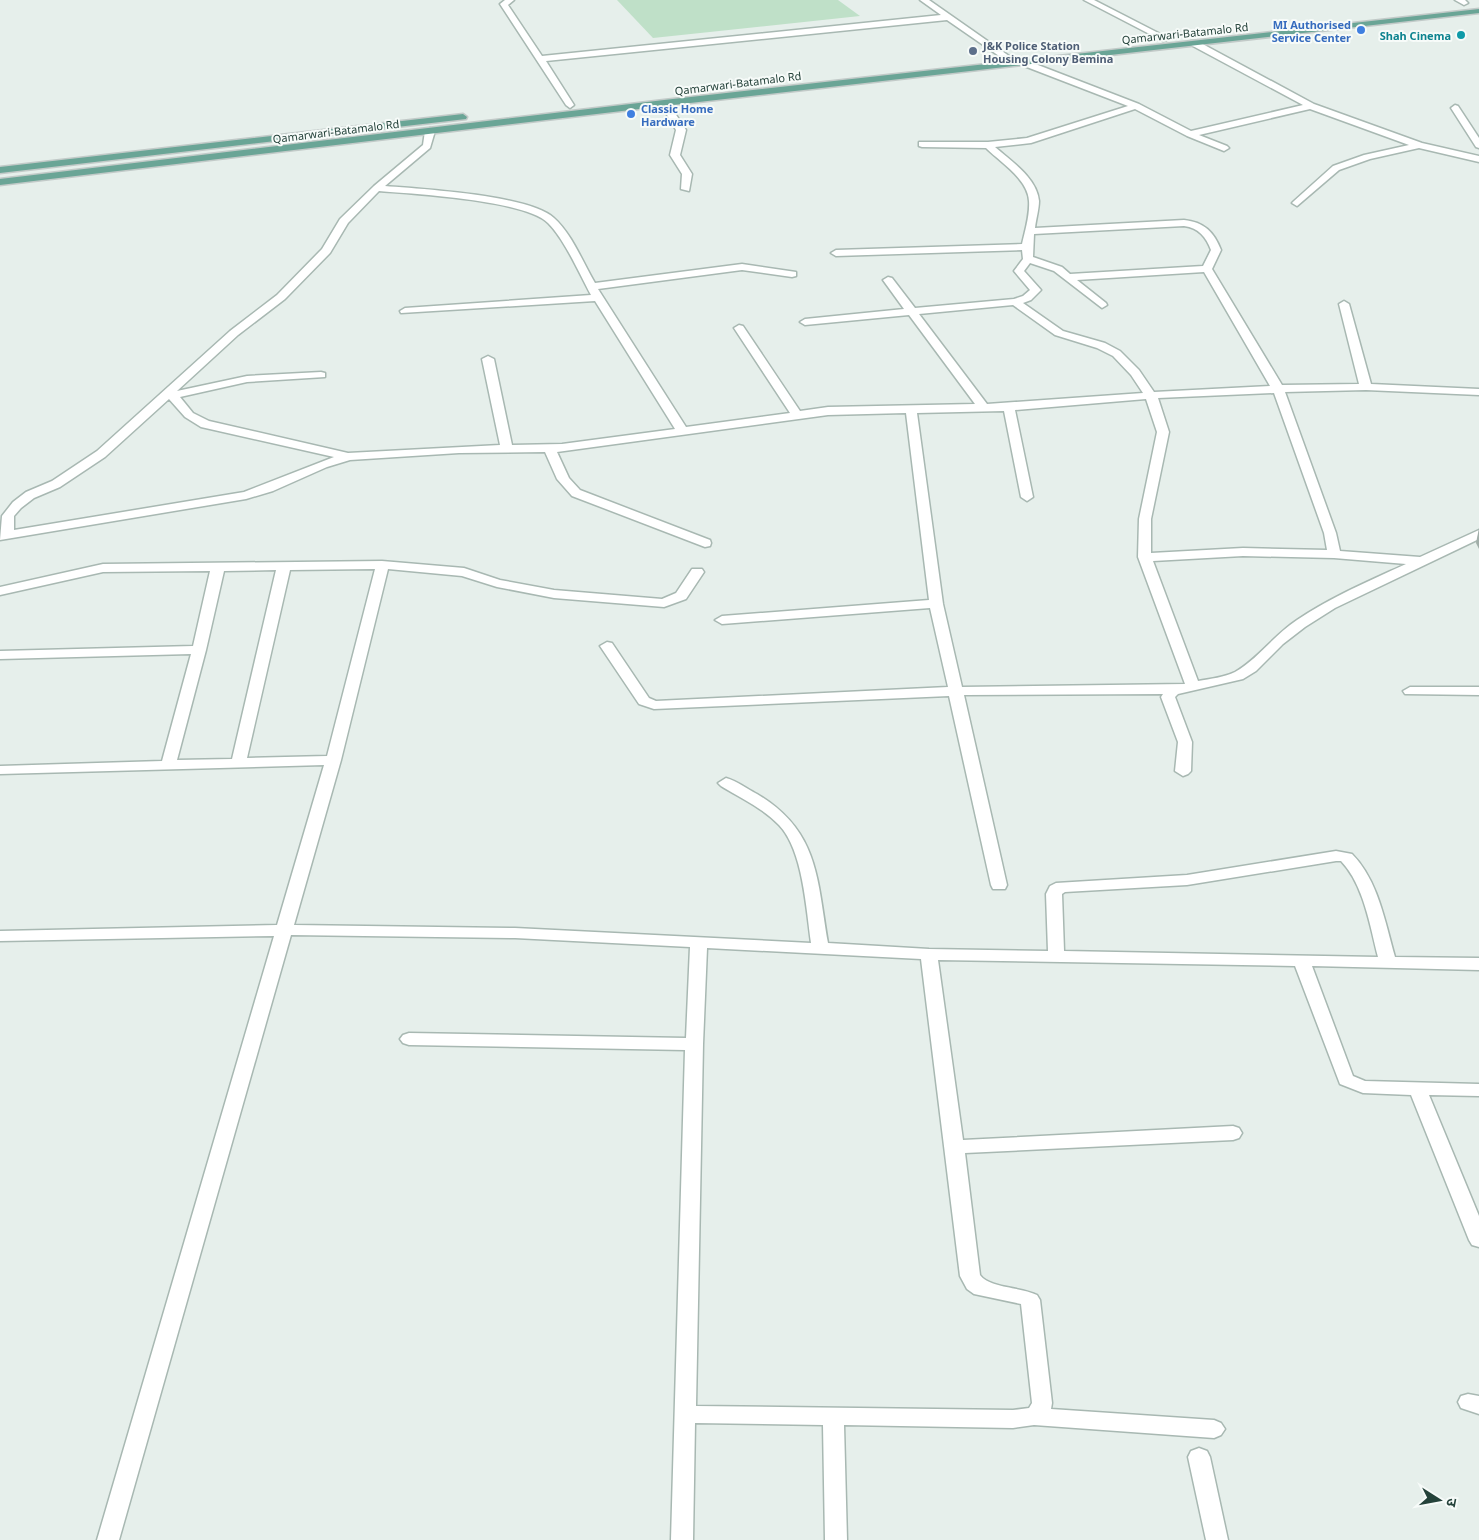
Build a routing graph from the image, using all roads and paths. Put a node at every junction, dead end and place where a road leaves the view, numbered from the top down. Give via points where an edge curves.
1 (510, 0) edge
2 (924, 0) edge
3 (1088, 0) edge
4 (1436, 6) dead end
5 (1479, 11) edge
6 (948, 17) junction
7 (1166, 39) junction
8 (1194, 43) junction
9 (1005, 56) junction
10 (540, 59) junction
11 (1022, 62) junction
12 (664, 103) junction
13 (570, 105) junction
14 (1136, 106) junction
15 (1311, 106) junction
16 (1455, 108) dead end
17 (430, 131) junction
18 (1190, 134) junction
19 (922, 144) dead end
20 (988, 145) junction
21 (1420, 145) junction
22 (1479, 145) edge
23 (1224, 148) dead end
24 (1479, 159) edge
25 (0, 170) edge
26 (0, 182) edge
27 (377, 188) junction
28 (686, 189) dead end
29 (1297, 203) dead end
30 (1031, 231) junction
31 (1027, 247) junction
32 (836, 253) dead end
33 (1028, 259) junction
34 (1208, 269) junction
35 (792, 274) dead end
36 (1069, 278) junction
37 (888, 280) dead end
38 (592, 287) junction
39 (598, 298) junction
40 (1014, 302) junction
41 (1344, 304) dead end
42 (1102, 305) dead end
43 (405, 310) dead end
44 (912, 310) junction
45 (805, 322) dead end
46 (739, 328) dead end
47 (488, 360) dead end
48 (321, 375) dead end
49 (1366, 387) junction
50 (1278, 388) junction
51 (1479, 392) edge
52 (172, 394) junction
53 (1152, 396) junction
54 (983, 407) junction
55 (1009, 407) junction
56 (911, 408) junction
57 (797, 415) junction
58 (683, 432) junction
59 (507, 448) junction
60 (550, 449) junction
61 (348, 456) junction
62 (1027, 497) dead end
63 (1479, 534) edge
64 (4, 535) edge
65 (705, 543) dead end
66 (1334, 554) junction
67 (1145, 557) junction
68 (1421, 561) junction
69 (382, 565) junction
70 (218, 566) junction
71 (284, 566) junction
72 (697, 572) dead end
73 (0, 591) edge
74 (936, 604) junction
75 (722, 620) dead end
76 (607, 646) dead end
77 (199, 650) junction
78 (0, 655) edge
79 (1193, 687) junction
80 (1173, 690) junction
81 (955, 691) junction
82 (1410, 691) dead end
83 (1479, 691) edge
84 (334, 760) junction
85 (238, 763) junction
86 (168, 765) junction
87 (0, 770) edge
88 (1183, 771) dead end
89 (726, 783) dead end
90 (999, 885) dead end
91 (284, 930) junction
92 (0, 936) edge
93 (699, 943) junction
94 (820, 947) junction
95 (929, 954) junction
96 (1056, 955) junction
97 (1301, 960) junction
98 (1388, 961) junction
99 (1479, 964) edge
100 (409, 1040) dead end
101 (694, 1044) junction
102 (1418, 1088) junction
103 (1479, 1090) edge
104 (1232, 1133) dead end
105 (955, 1148) junction
106 (1479, 1240) edge
107 (684, 1414) junction
108 (833, 1416) junction
109 (1034, 1416) junction
110 (1214, 1429) dead end
111 (1199, 1458) dead end
112 (108, 1540) edge
113 (682, 1540) edge
114 (836, 1540) edge
115 (1217, 1540) edge

1 - 10 street via 504,4
2 - 6 street
3 - 7 street
4 - 7 main road, Qamarwari-Batamalo Rd
5 - 8 main road, Qamarwari-Batamalo Rd
6 - 9 street
6 - 10 street
7 - 9 main road, Qamarwari-Batamalo Rd
8 - 11 main road, Qamarwari-Batamalo Rd
8 - 15 street
9 - 13 main road, Qamarwari-Batamalo Rd
10 - 13 street
11 - 12 main road, Qamarwari-Batamalo Rd
11 - 14 street
12 - 17 main road, Qamarwari-Batamalo Rd
12 - 28 street via 681,130 675,155 688,172
13 - 25 main road, Qamarwari-Batamalo Rd
14 - 18 street
14 - 20 street via 1028,141
15 - 18 street
15 - 21 street
16 - 22 street
17 - 26 main road, Qamarwari-Batamalo Rd
17 - 27 street via 427,146 422,152
18 - 23 street
19 - 20 street
20 - 30 street via 1025,180 1032,192
21 - 24 street
21 - 29 street via 1336,168
27 - 38 street via 466,196 529,209 550,218
27 - 52 street via 344,221 326,251 281,296 234,333
30 - 31 street
30 - 34 street via 1191,223 1204,229 1214,243 1216,250
31 - 32 street
31 - 33 street
33 - 36 street via 1051,265
33 - 40 street via 1019,271 1036,290 1027,298
34 - 36 street
34 - 50 street
35 - 38 street via 742,268
36 - 42 street
37 - 44 street
38 - 39 street
39 - 43 street
39 - 58 street
40 - 44 street
40 - 53 street via 1055,331 1108,348 1121,356
41 - 49 street
44 - 45 street
44 - 54 street
46 - 57 street
47 - 59 street
48 - 52 street via 247,379
49 - 50 street
49 - 51 street
50 - 53 street
50 - 66 street via 1330,533
52 - 61 street via 189,415 205,424
52 - 64 street via 101,454 17,505 8,516
53 - 55 street
53 - 67 street via 1162,419 1163,432 1145,519
54 - 55 street
54 - 56 street
55 - 62 street
56 - 57 street
56 - 74 street
57 - 58 street
58 - 60 street
59 - 60 street
59 - 61 street
60 - 65 street via 563,479 576,493
61 - 64 street via 246,495
63 - 68 street
66 - 67 street via 1243,552
66 - 68 street
67 - 79 street
68 - 79 street via 1330,605 1300,624 1244,672 1223,681
69 - 71 street
69 - 72 street via 445,568 526,590 654,603 677,599
69 - 84 street via 363,654
70 - 71 street
70 - 73 street via 103,568
70 - 77 street
71 - 85 street
74 - 75 street
74 - 81 street
76 - 81 street via 644,701 654,705
77 - 78 street
77 - 86 street
79 - 80 street
80 - 81 street
80 - 88 street via 1168,702 1185,742
81 - 90 street
82 - 83 street
84 - 85 street
84 - 91 street
85 - 86 street
86 - 87 street
89 - 94 street via 765,805 786,823 802,848
91 - 92 street
91 - 93 street via 515,934
91 - 112 street via 174,1298
93 - 94 street
93 - 101 street
94 - 95 street
95 - 96 street
95 - 105 street
96 - 97 street
96 - 98 street via 1054,894 1062,887 1186,880 1336,856 1346,857 1356,868
97 - 98 street
97 - 102 street via 1346,1080 1363,1087
98 - 99 street
100 - 101 street
101 - 107 street
102 - 103 street
102 - 106 street
104 - 105 street
105 - 109 street via 973,1284 980,1290 1014,1293 1030,1300 1042,1403
107 - 108 street
107 - 113 street
108 - 109 street via 1013,1419
108 - 114 street
109 - 110 street
111 - 115 street

